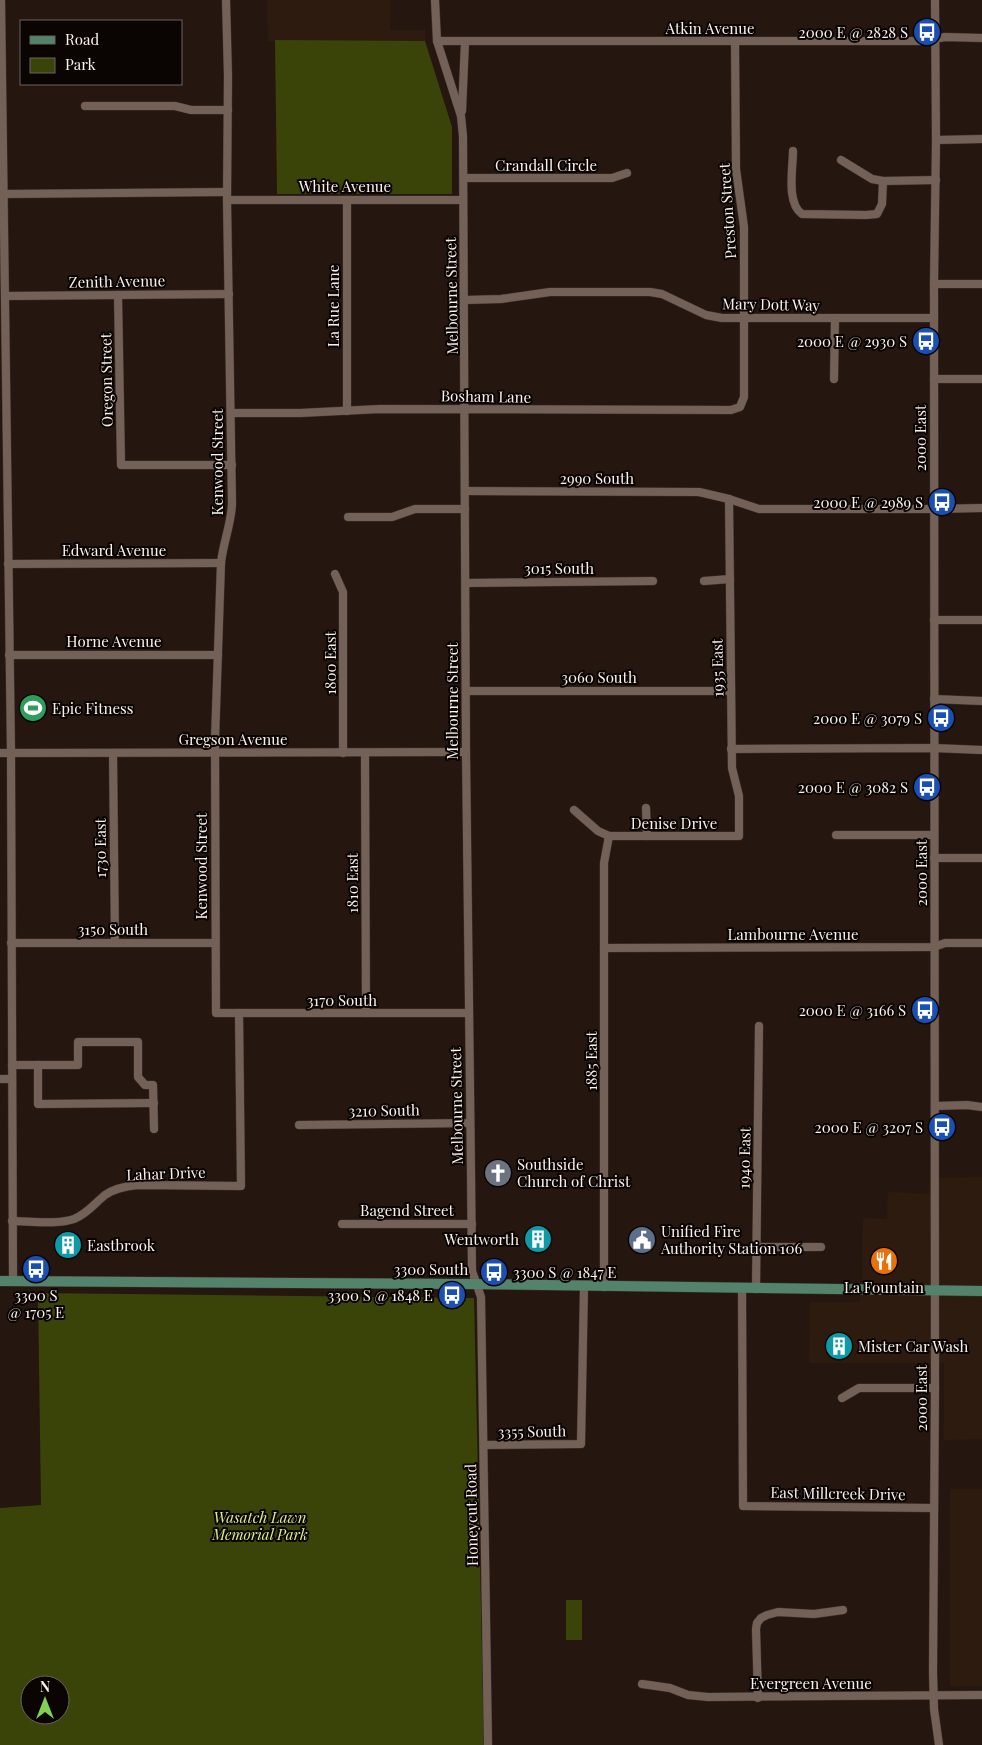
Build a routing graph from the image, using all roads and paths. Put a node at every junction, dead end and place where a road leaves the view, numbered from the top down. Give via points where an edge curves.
1 (1, 0) edge
2 (226, 0) edge
3 (435, 0) edge
4 (935, 0) edge
5 (982, 38) edge
6 (935, 39) junction
7 (437, 41) junction
8 (736, 41) junction
9 (1, 42) edge
10 (465, 42) junction
11 (85, 106) dead end
12 (228, 110) junction
13 (461, 116) junction
14 (982, 139) edge
15 (936, 140) junction
16 (793, 151) dead end
17 (842, 160) dead end
18 (627, 173) dead end
19 (464, 178) junction
20 (936, 180) junction
21 (883, 181) junction
22 (4, 194) junction
23 (227, 196) junction
24 (347, 200) junction
25 (464, 200) junction
26 (2, 275) edge
27 (934, 284) junction
28 (982, 284) edge
29 (118, 294) junction
30 (229, 294) junction
31 (6, 296) junction
32 (465, 300) junction
33 (744, 318) junction
34 (834, 318) junction
35 (934, 318) junction
36 (834, 379) dead end
37 (934, 379) junction
38 (982, 379) edge
39 (740, 407) joint
40 (465, 409) junction
41 (347, 411) junction
42 (231, 413) junction
43 (232, 465) junction
44 (465, 491) junction
45 (729, 498) junction
46 (982, 508) edge
47 (466, 509) junction
48 (934, 510) junction
49 (348, 517) dead end
50 (220, 563) junction
51 (8, 564) junction
52 (334, 574) dead end
53 (730, 579) junction
54 (653, 581) dead end
55 (704, 581) dead end
56 (466, 583) junction
57 (934, 620) junction
58 (982, 620) edge
59 (10, 655) junction
60 (218, 655) junction
61 (466, 691) junction
62 (731, 691) junction
63 (934, 700) junction
64 (982, 701) edge
65 (731, 748) junction
66 (934, 748) junction
67 (982, 750) edge
68 (466, 752) junction
69 (0, 753) edge
70 (11, 753) junction
71 (113, 753) junction
72 (215, 753) junction
73 (343, 753) junction
74 (365, 753) junction
75 (646, 808) dead end
76 (574, 810) dead end
77 (836, 835) dead end
78 (934, 835) junction
79 (609, 836) junction
80 (647, 836) junction
81 (739, 836) joint
82 (934, 858) junction
83 (982, 858) edge
84 (114, 943) junction
85 (215, 943) junction
86 (982, 943) edge
87 (11, 944) junction
88 (934, 947) junction
89 (604, 948) junction
90 (216, 1014) joint
91 (239, 1014) junction
92 (366, 1014) junction
93 (469, 1014) junction
94 (759, 1026) dead end
95 (12, 1066) junction
96 (38, 1066) junction
97 (0, 1079) edge
98 (12, 1079) junction
99 (154, 1103) junction
100 (934, 1106) junction
101 (982, 1107) edge
102 (470, 1123) junction
103 (299, 1125) dead end
104 (154, 1130) dead end
105 (12, 1221) junction
106 (342, 1224) dead end
107 (472, 1224) junction
108 (821, 1246) dead end
109 (756, 1247) junction
110 (0, 1281) edge
111 (13, 1281) junction
112 (477, 1285) junction
113 (584, 1287) junction
114 (604, 1287) junction
115 (742, 1289) junction
116 (756, 1289) junction
117 (935, 1291) junction
118 (982, 1291) edge
119 (935, 1388) junction
120 (842, 1398) dead end
121 (484, 1445) junction
122 (933, 1508) junction
123 (843, 1610) dead end
124 (642, 1684) dead end
125 (982, 1695) edge
126 (934, 1696) junction
127 (758, 1698) junction
128 (488, 1745) edge
129 (939, 1745) edge

1 - 9 street
2 - 12 street, Kenwood Street
3 - 7 street, Melbourne Street
4 - 6 street, 2000 East
5 - 6 street, Atkin Avenue
6 - 8 street, Atkin Avenue
6 - 15 street, 2000 East
7 - 10 street, Atkin Avenue
7 - 13 street, Melbourne Street
8 - 10 street, Atkin Avenue
8 - 33 street, Preston Street via 736,169 744,227
9 - 22 street
10 - 13 street, Melbourne Street
11 - 12 street via 175,106 189,110
12 - 23 street, Kenwood Street
13 - 19 street, Melbourne Street
14 - 15 street
15 - 20 street, 2000 East
16 - 21 street via 792,196 796,210 802,214 877,214 882,204
17 - 21 street via 872,179
18 - 19 street, Crandall Circle via 612,178
19 - 25 street, Melbourne Street
20 - 21 street
20 - 27 street, 2000 East
22 - 23 street, White Avenue
22 - 26 street
23 - 24 street, White Avenue
23 - 30 street, Kenwood Street
24 - 25 street, White Avenue
24 - 41 street, La Rue Lane
25 - 32 street, Melbourne Street
26 - 31 street
27 - 28 street
27 - 35 street, 2000 East
29 - 30 street, Zenith Avenue
29 - 31 street, Zenith Avenue
29 - 43 street, Oregon Street via 121,465
30 - 42 street, Kenwood Street
31 - 51 street
32 - 33 street, Mary Dott Way via 550,292 650,292 662,294 706,316
32 - 40 street, Melbourne Street
33 - 34 street, Mary Dott Way
33 - 39 street, Preston Street via 744,397
34 - 35 street, Mary Dott Way
34 - 36 street
35 - 37 street, 2000 East
37 - 38 street
37 - 48 street, 2000 East
39 - 40 street, Bosham Lane via 731,410
40 - 41 street, Bosham Lane
40 - 44 street, Melbourne Street
41 - 42 street, Bosham Lane
42 - 43 street, Kenwood Street
43 - 50 street, Kenwood Street via 231,519
44 - 45 street, 2990 South via 699,492
44 - 47 street, Melbourne Street
45 - 48 street, 2990 South via 759,509
45 - 53 street, 1935 East
46 - 48 street, 2990 South
47 - 49 street via 415,509 392,517
47 - 56 street, Melbourne Street
48 - 57 street, 2000 East
50 - 51 street, Edward Avenue
50 - 60 street, Kenwood Street
51 - 59 street
52 - 73 street, 1800 East via 343,592
53 - 55 street
53 - 62 street, 1935 East
54 - 56 street, 3015 South
56 - 61 street, Melbourne Street
57 - 58 street
57 - 63 street, 2000 East
59 - 60 street, Horne Avenue
59 - 70 street
60 - 72 street, Kenwood Street
61 - 62 street, 3060 South
61 - 68 street, Melbourne Street
62 - 65 street, 1935 East
63 - 64 street
63 - 66 street, 2000 East
65 - 66 street
65 - 81 street, 1935 East via 739,796
66 - 67 street
66 - 78 street, 2000 East
68 - 74 street, Gregson Avenue
68 - 93 street, Melbourne Street
69 - 70 street, Gregson Avenue
70 - 71 street, Gregson Avenue
70 - 87 street
71 - 72 street, Gregson Avenue
71 - 84 street, 1730 East
72 - 73 street, Gregson Avenue
72 - 85 street, Kenwood Street
73 - 74 street, Gregson Avenue
74 - 92 street, 1810 East
75 - 80 street
76 - 79 street
77 - 78 street
78 - 82 street, 2000 East
79 - 80 street, Denise Drive
79 - 89 street, 1885 East via 604,863
80 - 81 street, Denise Drive
82 - 83 street
82 - 88 street, 2000 East
84 - 85 street, 3150 South
84 - 87 street, 3150 South
85 - 90 street, Kenwood Street
86 - 88 street, Lambourne Avenue via 945,943
87 - 95 street
88 - 89 street, Lambourne Avenue
88 - 100 street, 2000 East
89 - 114 street, 1885 East
90 - 91 street, 3170 South
91 - 92 street, 3170 South
91 - 105 street, Lahar Drive via 241,1186 126,1186 106,1194 84,1214 73,1219 59,1222
92 - 93 street, 3170 South
93 - 102 street, Melbourne Street
94 - 109 street, 1940 East
95 - 96 street
95 - 98 street
96 - 99 street via 38,1104
96 - 99 street via 78,1066 78,1042 138,1042 138,1077 146,1085 153,1085
97 - 98 street
98 - 105 street
99 - 104 street
100 - 101 street
100 - 117 street, 2000 East
102 - 103 street, 3210 South
102 - 107 street, Melbourne Street
105 - 111 street
106 - 107 street, Bagend Street
107 - 112 street, Melbourne Street via 472,1271
108 - 109 street
109 - 116 street, 1940 East
110 - 111 main road, 3300 South
111 - 112 main road, 3300 South
112 - 113 main road, 3300 South
112 - 121 street, Honeycut Road via 482,1297
113 - 114 main road, 3300 South
113 - 121 street, 3355 South via 580,1444
114 - 115 main road, 3300 South
115 - 116 main road, 3300 South
115 - 122 street, East Millcreek Drive via 742,1506
116 - 117 main road, 3300 South
117 - 118 main road, 3300 South
117 - 119 street, 2000 East
119 - 120 street via 859,1388
119 - 122 street, 2000 East
121 - 128 street, Honeycut Road
122 - 126 street, 2000 East
123 - 127 street via 814,1614 778,1612 760,1618 756,1629
124 - 127 street, Evergreen Avenue via 677,1689 696,1696
125 - 126 street, Evergreen Avenue
126 - 127 street, Evergreen Avenue
126 - 129 street, 2000 East

